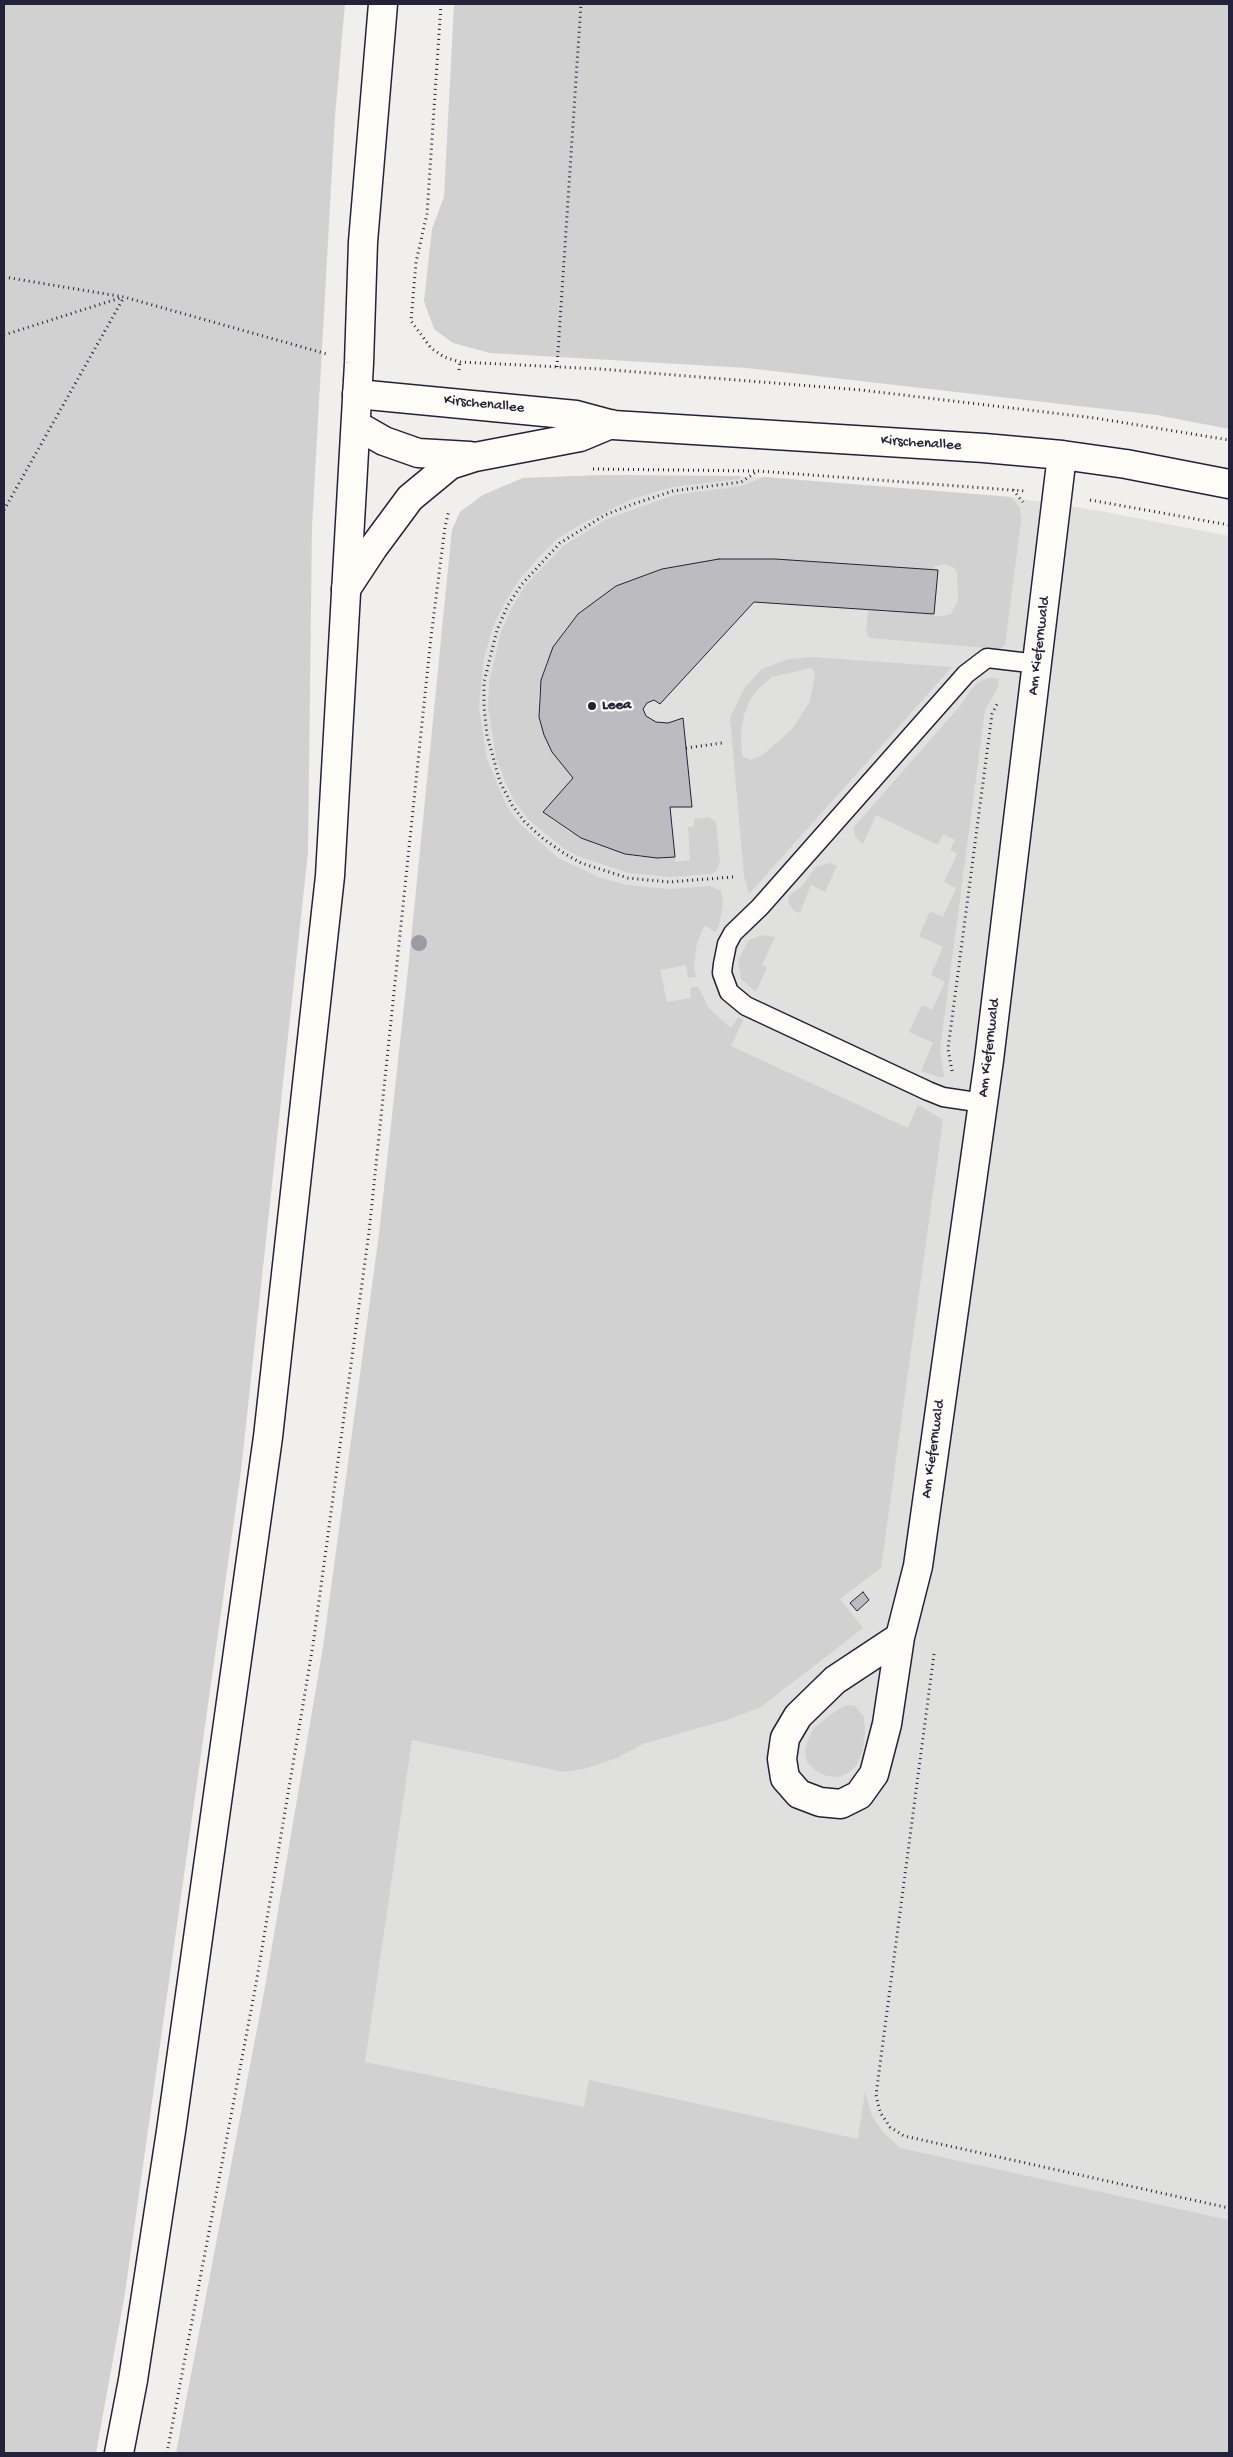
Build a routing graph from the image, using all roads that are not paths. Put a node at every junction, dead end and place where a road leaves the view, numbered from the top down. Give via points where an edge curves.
1 (383, 4) edge
2 (356, 394) junction
3 (611, 424) junction
4 (356, 425) junction
5 (1062, 455) junction
6 (475, 457) junction
7 (1229, 484) edge
8 (346, 589) junction
9 (1038, 664) junction
10 (983, 1103) junction
11 (900, 1637) junction
12 (120, 2453) edge

1 - 2 street via 363,242
2 - 3 street, Kirschenallee via 576,415
2 - 4 street
3 - 5 street, Kirschenallee
3 - 6 street, Kirschenallee via 580,437
4 - 6 street, Kirschenallee via 384,441 418,453
4 - 8 street
5 - 7 street, Kirschenallee
5 - 9 street, Am Kiefernwald
6 - 8 street, Kirschenallee via 450,465 410,498
8 - 12 street via 330,876 268,1437 170,2140
9 - 10 street, Am Kiefernwald
9 - 10 lane via 987,658 966,674 733,933 724,954 722,973 725,983 729,992 746,1006 928,1091 943,1097
10 - 11 street, Am Kiefernwald via 918,1566
11 - 11 street, Am Kiefernwald via 835,1680 798,1716 785,1738 782,1760 786,1778 799,1794 820,1802 841,1804 859,1795 874,1774 887,1724

